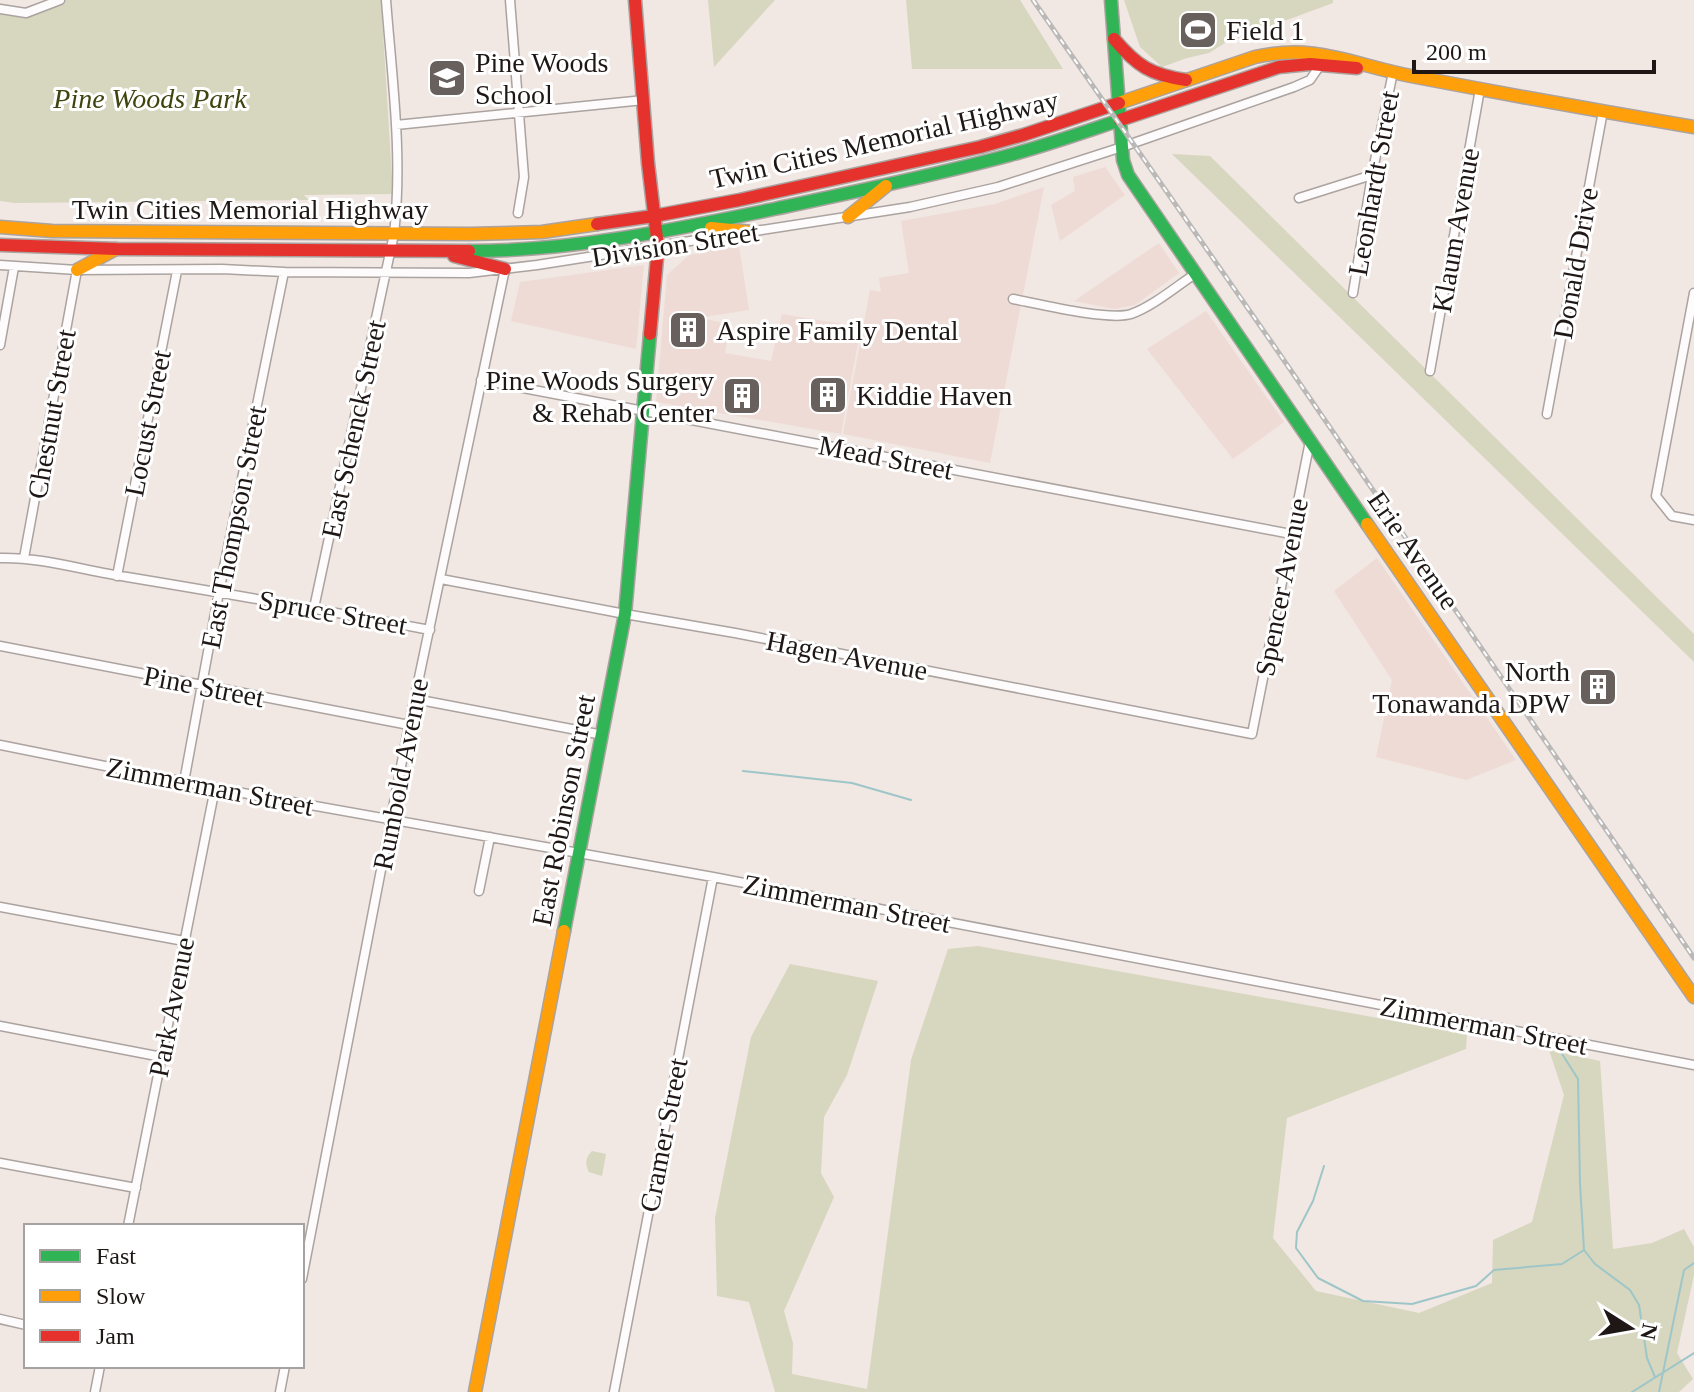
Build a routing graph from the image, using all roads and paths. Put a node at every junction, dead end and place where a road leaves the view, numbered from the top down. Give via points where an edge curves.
1 (60, 0) edge
2 (386, 0) edge
3 (510, 0) edge
4 (635, 0) edge
5 (1111, 0) edge
6 (0, 9) edge
7 (1114, 39) junction
8 (1321, 64) junction
9 (1377, 69) junction
10 (1393, 72) junction
11 (1186, 80) junction
12 (1480, 89) junction
13 (644, 100) junction
14 (1119, 103) junction
15 (1603, 111) junction
16 (519, 113) junction
17 (1120, 120) junction
18 (396, 125) junction
19 (1694, 127) edge
20 (1122, 147) junction
21 (1372, 175) junction
22 (889, 184) junction
23 (1299, 198) dead end
24 (518, 213) dead end
25 (654, 216) junction
26 (848, 217) junction
27 (0, 227) edge
28 (688, 227) junction
29 (656, 232) junction
30 (752, 232) junction
31 (394, 234) junction
32 (0, 245) edge
33 (658, 247) junction
34 (116, 249) junction
35 (392, 250) junction
36 (435, 251) junction
37 (0, 265) edge
38 (14, 267) junction
39 (505, 269) junction
40 (77, 270) junction
41 (177, 271) junction
42 (284, 272) junction
43 (387, 272) junction
44 (1195, 274) junction
45 (1353, 293) dead end
46 (1694, 293) edge
47 (1013, 299) dead end
48 (0, 345) edge
49 (1430, 371) dead end
50 (481, 380) junction
51 (643, 412) junction
52 (1547, 414) dead end
53 (1310, 441) junction
54 (1694, 520) edge
55 (1291, 534) junction
56 (0, 558) edge
57 (24, 558) junction
58 (117, 576) junction
59 (441, 579) junction
60 (219, 592) junction
61 (314, 608) junction
62 (625, 614) junction
63 (430, 630) junction
64 (0, 646) edge
65 (201, 685) junction
66 (415, 699) junction
67 (409, 725) junction
68 (1252, 734) joint
69 (603, 735) junction
70 (0, 745) edge
71 (184, 782) junction
72 (215, 788) junction
73 (391, 819) junction
74 (490, 837) junction
75 (579, 853) junction
76 (713, 877) junction
77 (479, 891) dead end
78 (0, 907) edge
79 (184, 941) junction
80 (1694, 997) edge
81 (0, 1026) edge
82 (162, 1057) junction
83 (1694, 1065) edge
84 (0, 1163) edge
85 (136, 1188) junction
86 (128, 1224) edge
87 (304, 1269) edge
88 (0, 1319) edge
89 (24, 1325) edge
90 (100, 1368) edge
91 (285, 1368) edge
92 (95, 1392) edge
93 (280, 1392) edge
94 (475, 1392) edge
95 (614, 1392) edge

1 - 6 street via 26,13
2 - 18 street, East Schenck Street
3 - 16 street
4 - 13 main road, East Robinson Street
5 - 7 main road, Erie Avenue
7 - 11 main road via 1147,71
7 - 14 main road, Erie Avenue
8 - 9 main road, Twin Cities Memorial Highway
8 - 17 main road, Twin Cities Memorial Highway via 1279,67
8 - 20 street, Division Street via 1304,84
9 - 10 main road
9 - 11 main road, Twin Cities Memorial Highway via 1344,58 1286,51
10 - 12 main road
10 - 21 street, Leonhardt Street
11 - 14 main road, Twin Cities Memorial Highway
12 - 15 main road
12 - 49 street, Klaum Avenue
13 - 16 street
13 - 25 main road, East Robinson Street
14 - 17 main road, Erie Avenue
14 - 25 main road, Twin Cities Memorial Highway via 980,147
15 - 19 main road
15 - 52 street, Donald Drive
16 - 18 street
16 - 24 street via 524,177
17 - 20 main road, Erie Avenue
17 - 22 main road, Twin Cities Memorial Highway via 1013,154
18 - 31 street, East Schenck Street
20 - 26 street, Division Street via 980,191
20 - 44 main road, Erie Avenue via 1128,175
21 - 23 street
21 - 45 street, Leonhardt Street
22 - 26 main road
22 - 28 main road, Twin Cities Memorial Highway
25 - 29 main road, East Robinson Street
25 - 31 main road, Twin Cities Memorial Highway via 542,232
26 - 30 street, Division Street
27 - 31 main road, Twin Cities Memorial Highway
28 - 29 main road, Twin Cities Memorial Highway
28 - 30 main road
29 - 33 main road, East Robinson Street
29 - 36 main road, Twin Cities Memorial Highway via 555,247
30 - 33 street, Division Street
31 - 35 street, East Schenck Street
32 - 34 main road, Twin Cities Memorial Highway
33 - 39 street, Division Street
33 - 51 main road, East Robinson Street
34 - 35 main road, Twin Cities Memorial Highway
34 - 40 main road
35 - 36 main road, Twin Cities Memorial Highway
35 - 43 street, East Schenck Street
36 - 39 main road
37 - 38 street, Division Street
38 - 40 street, Division Street
38 - 48 street
39 - 43 street, Division Street
39 - 50 street, Rumbold Avenue
40 - 41 street, Division Street
40 - 57 street, Chestnut Street
41 - 42 street, Division Street
41 - 58 street, Locust Street
42 - 43 street, Division Street
42 - 60 street, East Thompson Street
43 - 61 street, East Schenck Street
44 - 47 street via 1126,315
44 - 53 main road, Erie Avenue
46 - 54 street via 1656,496 1672,516
50 - 51 street, Mead Street
50 - 59 street, Rumbold Avenue
51 - 55 street, Mead Street
51 - 62 main road, East Robinson Street
53 - 55 street, Spencer Avenue
53 - 80 main road, Erie Avenue
55 - 68 street, Spencer Avenue
56 - 57 street, Spruce Street
57 - 58 street, Spruce Street
58 - 60 street, Spruce Street
59 - 62 street, Hagen Avenue
59 - 63 street, Rumbold Avenue
60 - 61 street, Spruce Street
60 - 65 street, East Thompson Street
61 - 63 street, Spruce Street
62 - 68 street, Hagen Avenue
62 - 69 main road, East Robinson Street
63 - 66 street, Rumbold Avenue
64 - 65 street, Pine Street
65 - 67 street, Pine Street
65 - 71 street, East Thompson Street
66 - 67 street, Rumbold Avenue
66 - 69 street
67 - 73 street, Rumbold Avenue
69 - 75 main road, East Robinson Street
70 - 71 street, Zimmerman Street
71 - 72 street, Zimmerman Street
72 - 73 street, Zimmerman Street
72 - 79 street, Park Avenue
73 - 74 street, Zimmerman Street
73 - 87 street, Rumbold Avenue
74 - 75 street, Zimmerman Street
74 - 77 street
75 - 76 street, Zimmerman Street
75 - 94 main road, East Robinson Street
76 - 83 street, Zimmerman Street
76 - 95 street, Cramer Street
78 - 79 street
79 - 82 street, Park Avenue
81 - 82 street
82 - 85 street, Park Avenue
84 - 85 street
85 - 86 street, Park Avenue
88 - 89 street
90 - 92 street
91 - 93 street

